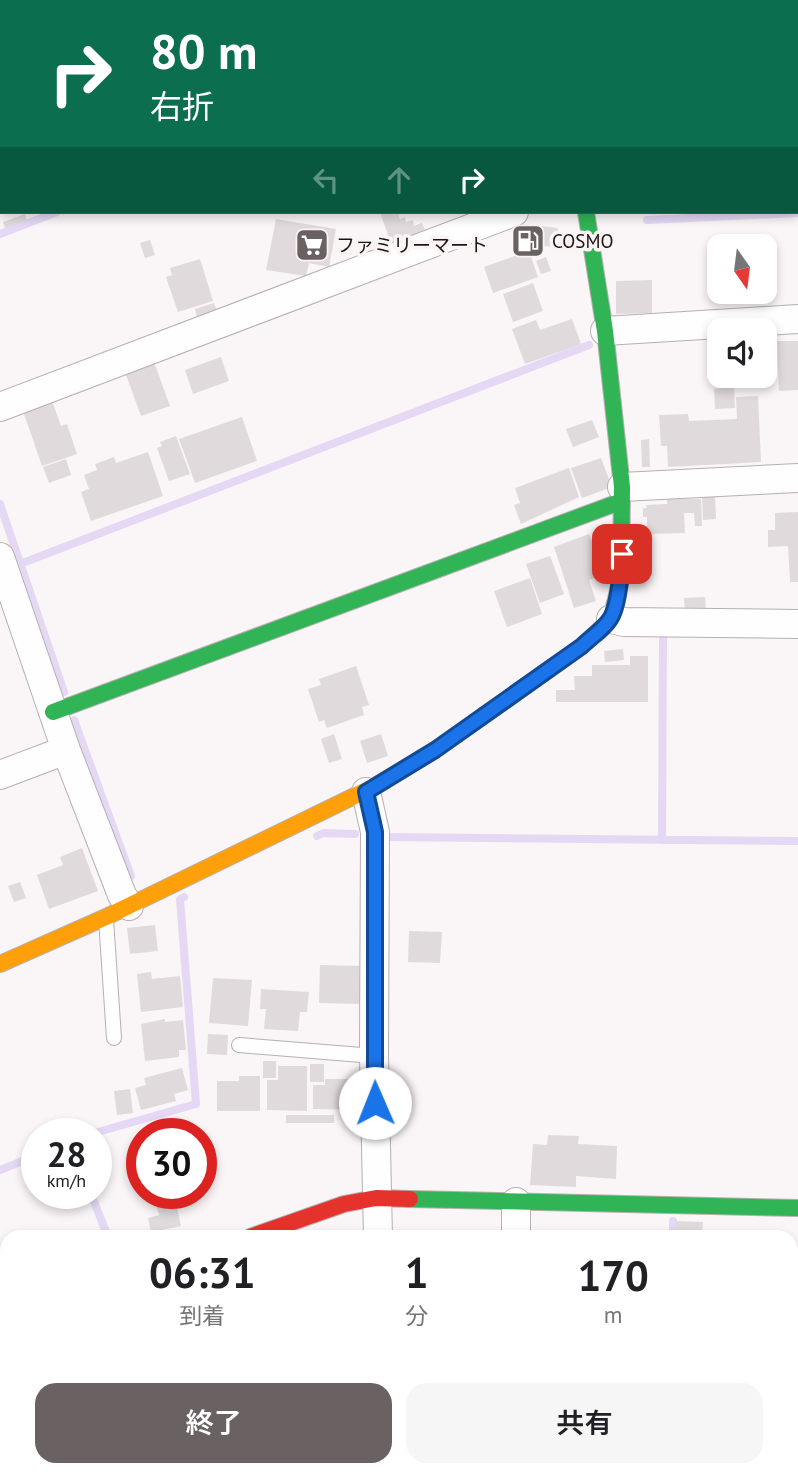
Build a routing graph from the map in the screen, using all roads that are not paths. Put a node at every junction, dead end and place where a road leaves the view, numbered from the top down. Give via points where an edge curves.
1 (509, 214) edge
2 (586, 214) edge
3 (798, 318) edge
4 (606, 331) junction
5 (0, 407) edge
6 (798, 478) edge
7 (622, 494) junction
8 (0, 557) edge
9 (611, 619) junction
10 (798, 624) edge
11 (53, 712) junction
12 (66, 750) junction
13 (0, 775) edge
14 (366, 792) junction
15 (118, 912) junction
16 (0, 964) edge
17 (114, 1038) dead end
18 (239, 1045) dead end
19 (374, 1056) junction
20 (376, 1198) junction
21 (516, 1202) junction
22 (798, 1208) edge
23 (269, 1230) edge
24 (378, 1230) edge
25 (516, 1230) edge

1 - 5 street
2 - 4 street
3 - 4 street
4 - 7 street
6 - 7 street
7 - 9 street via 621,579
7 - 11 street via 610,504
8 - 11 street
9 - 10 street
9 - 14 street via 570,654 435,750
11 - 12 street
12 - 13 street
12 - 15 street via 121,895
14 - 15 street
14 - 19 street via 375,832
15 - 16 street
15 - 17 lane
18 - 19 lane
19 - 20 street
20 - 21 street
20 - 23 street via 344,1203
20 - 24 street
21 - 22 street
21 - 25 street

